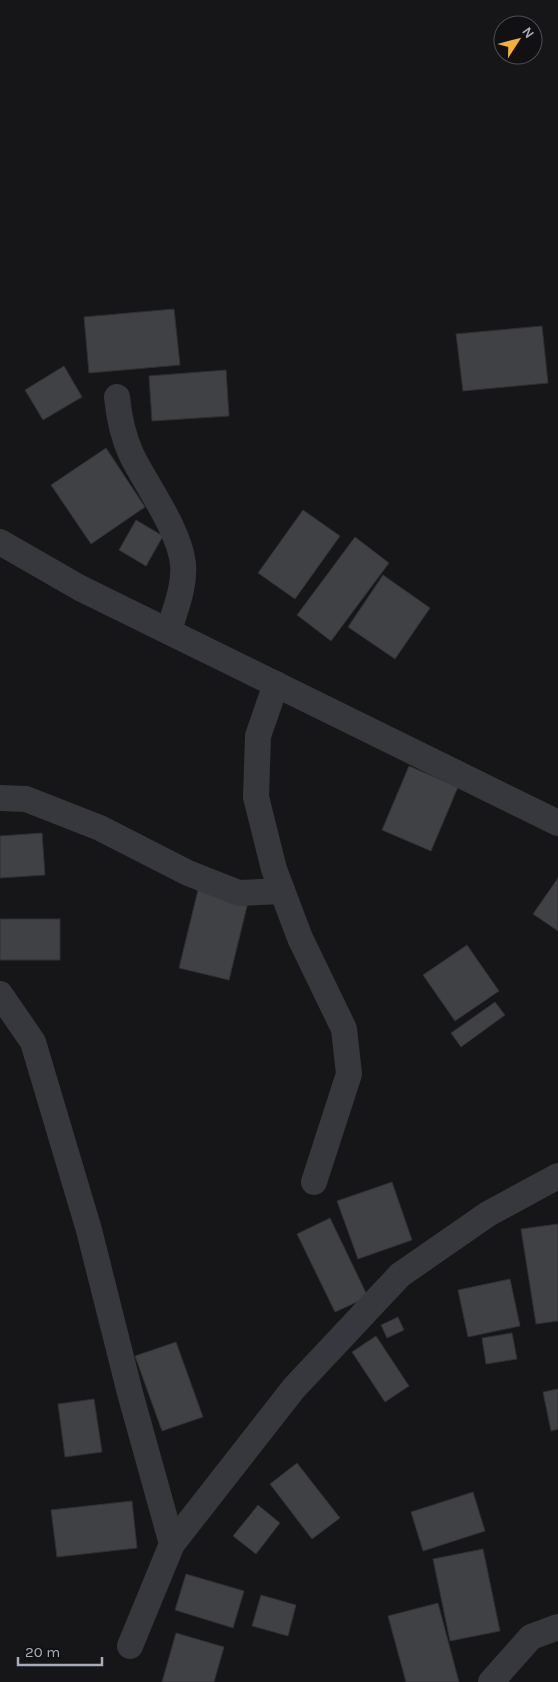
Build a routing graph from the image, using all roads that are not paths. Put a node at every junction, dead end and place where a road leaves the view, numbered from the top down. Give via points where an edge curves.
1 (117, 397) dead end
2 (0, 542) edge
3 (169, 631) junction
4 (276, 684) junction
5 (0, 798) edge
6 (558, 823) edge
7 (282, 890) junction
8 (0, 994) edge
9 (558, 1176) edge
10 (314, 1182) dead end
11 (172, 1544) junction
12 (558, 1627) edge
13 (130, 1646) dead end
14 (491, 1682) edge

1 - 3 street via 120,426 131,455 177,540 183,562 183,585
2 - 3 street via 80,588
3 - 4 street
4 - 6 street
4 - 7 street via 258,736 256,796
5 - 7 street via 26,799 100,828 188,873 239,893
7 - 10 street via 300,938 344,1029 350,1074
8 - 11 street via 33,1042 89,1230
9 - 11 street via 488,1214 400,1275 294,1388
11 - 13 street
12 - 14 street via 530,1637

